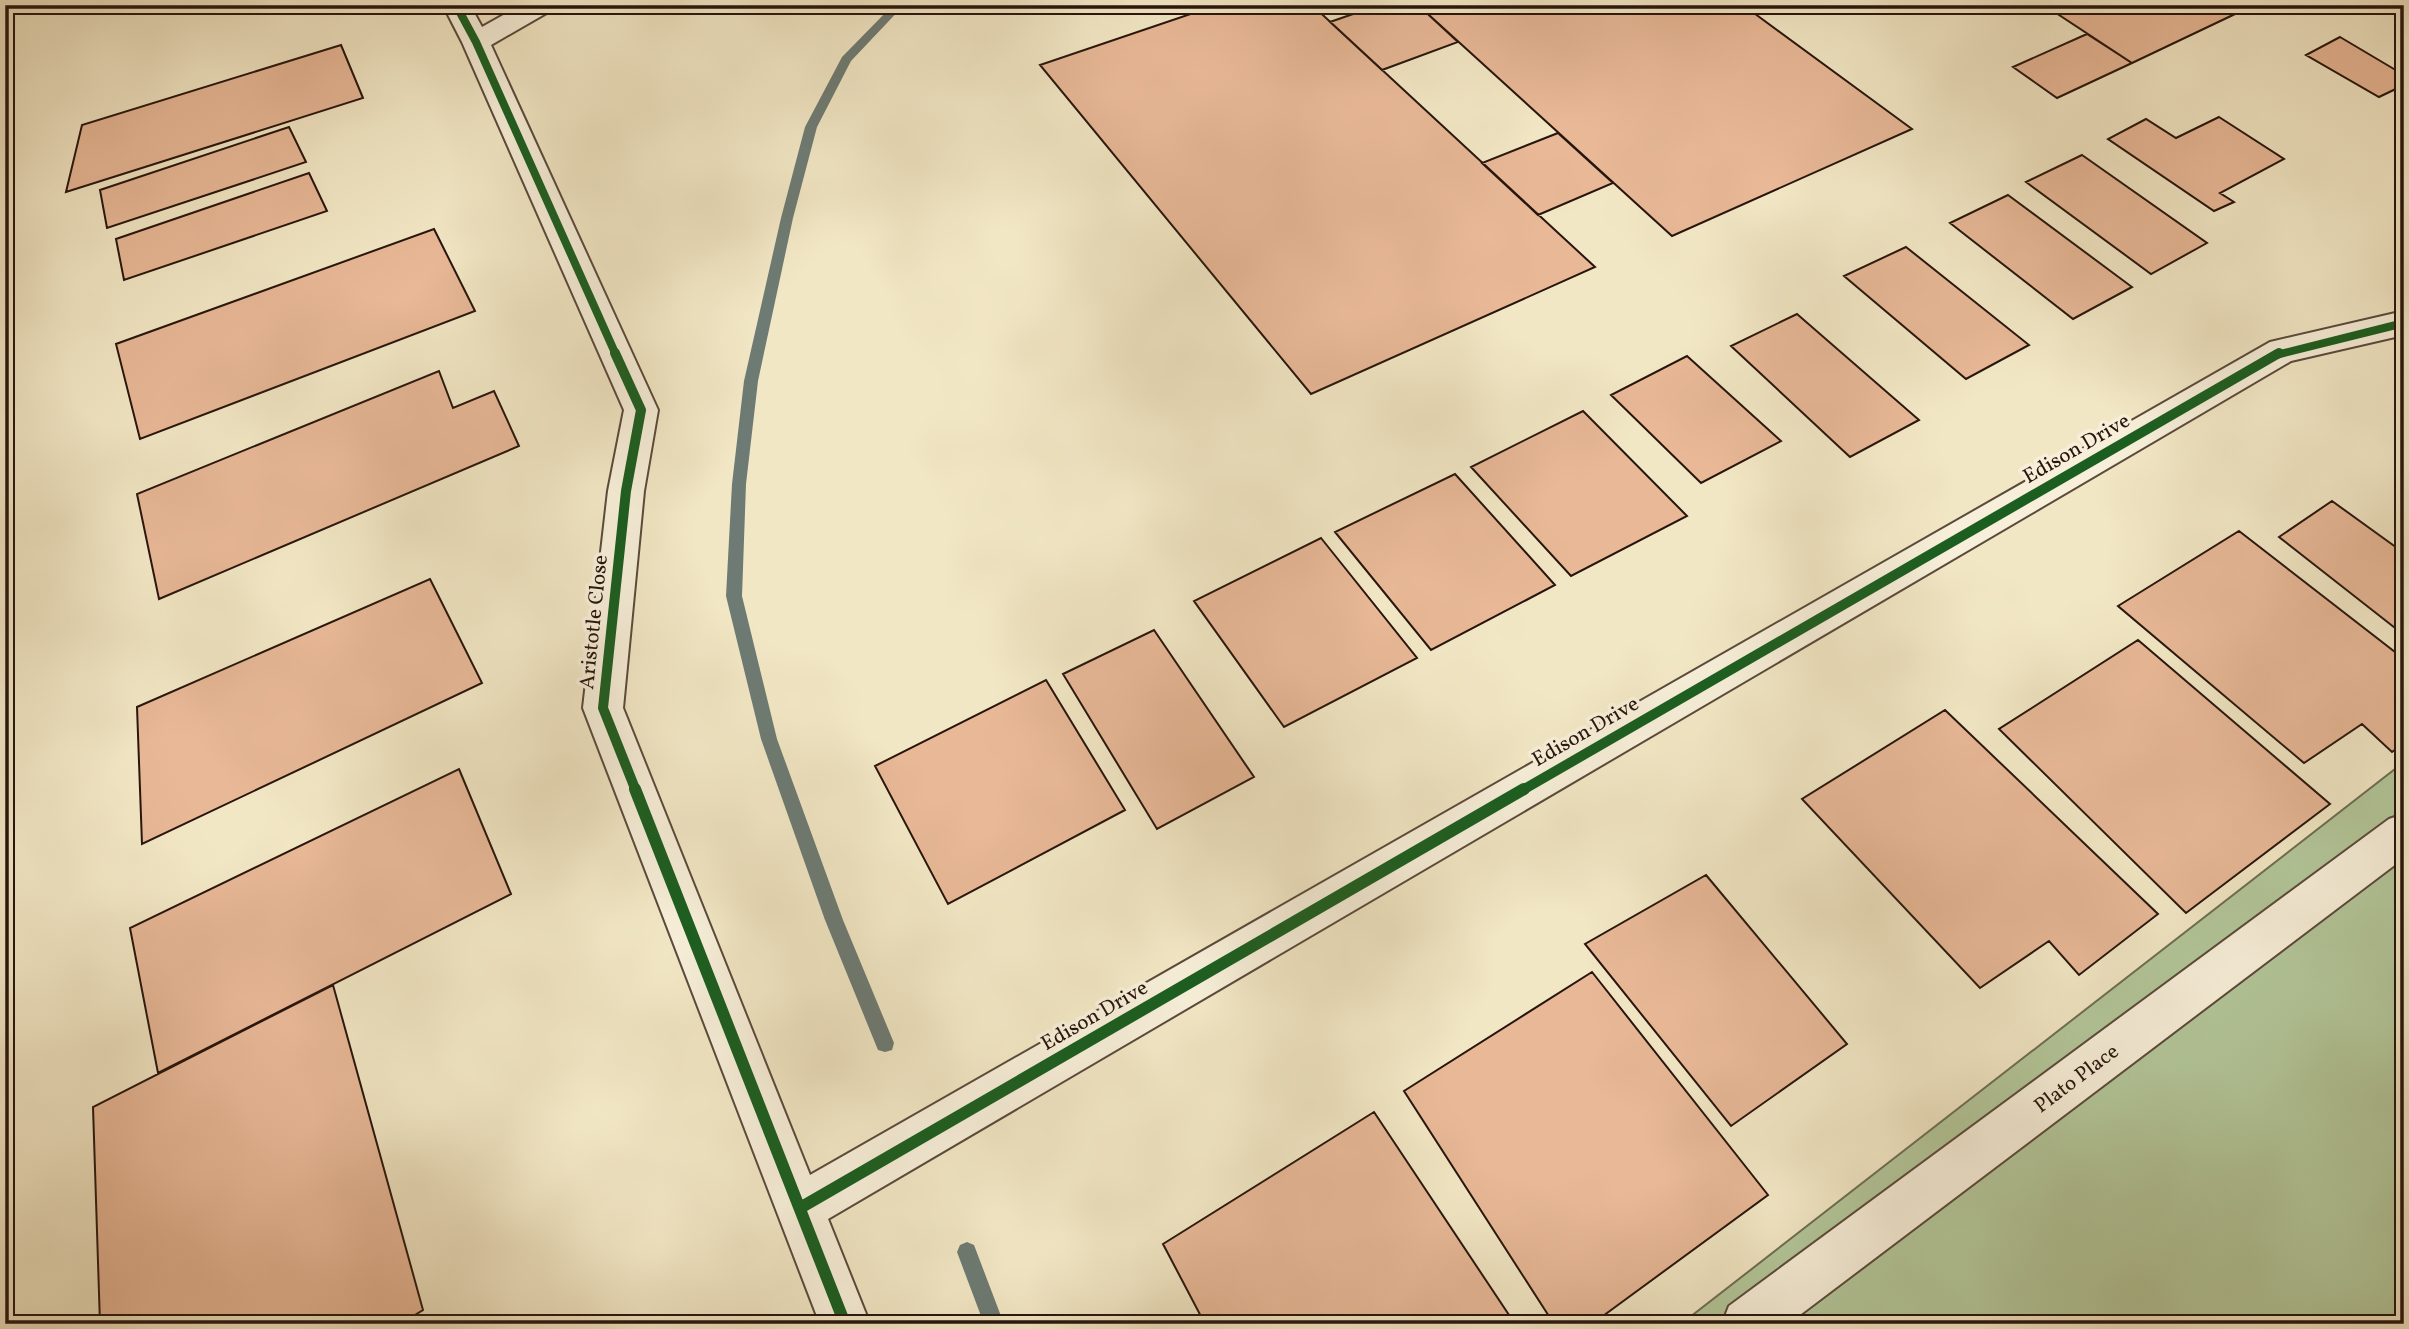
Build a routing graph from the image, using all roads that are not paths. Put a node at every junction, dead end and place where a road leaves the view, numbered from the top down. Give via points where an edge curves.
1 (456, 5) edge
2 (541, 5) edge
3 (476, 41) junction
4 (2404, 324) edge
5 (2404, 833) edge
6 (800, 1208) junction
7 (845, 1324) edge
8 (1747, 1324) edge

1 - 3 street, Aristotle Close
2 - 3 street
3 - 6 street, Aristotle Close via 641,411 626,491 603,708
4 - 6 street, Edison Drive via 2282,351
5 - 8 street, Plato Place
6 - 7 street, Aristotle Close

